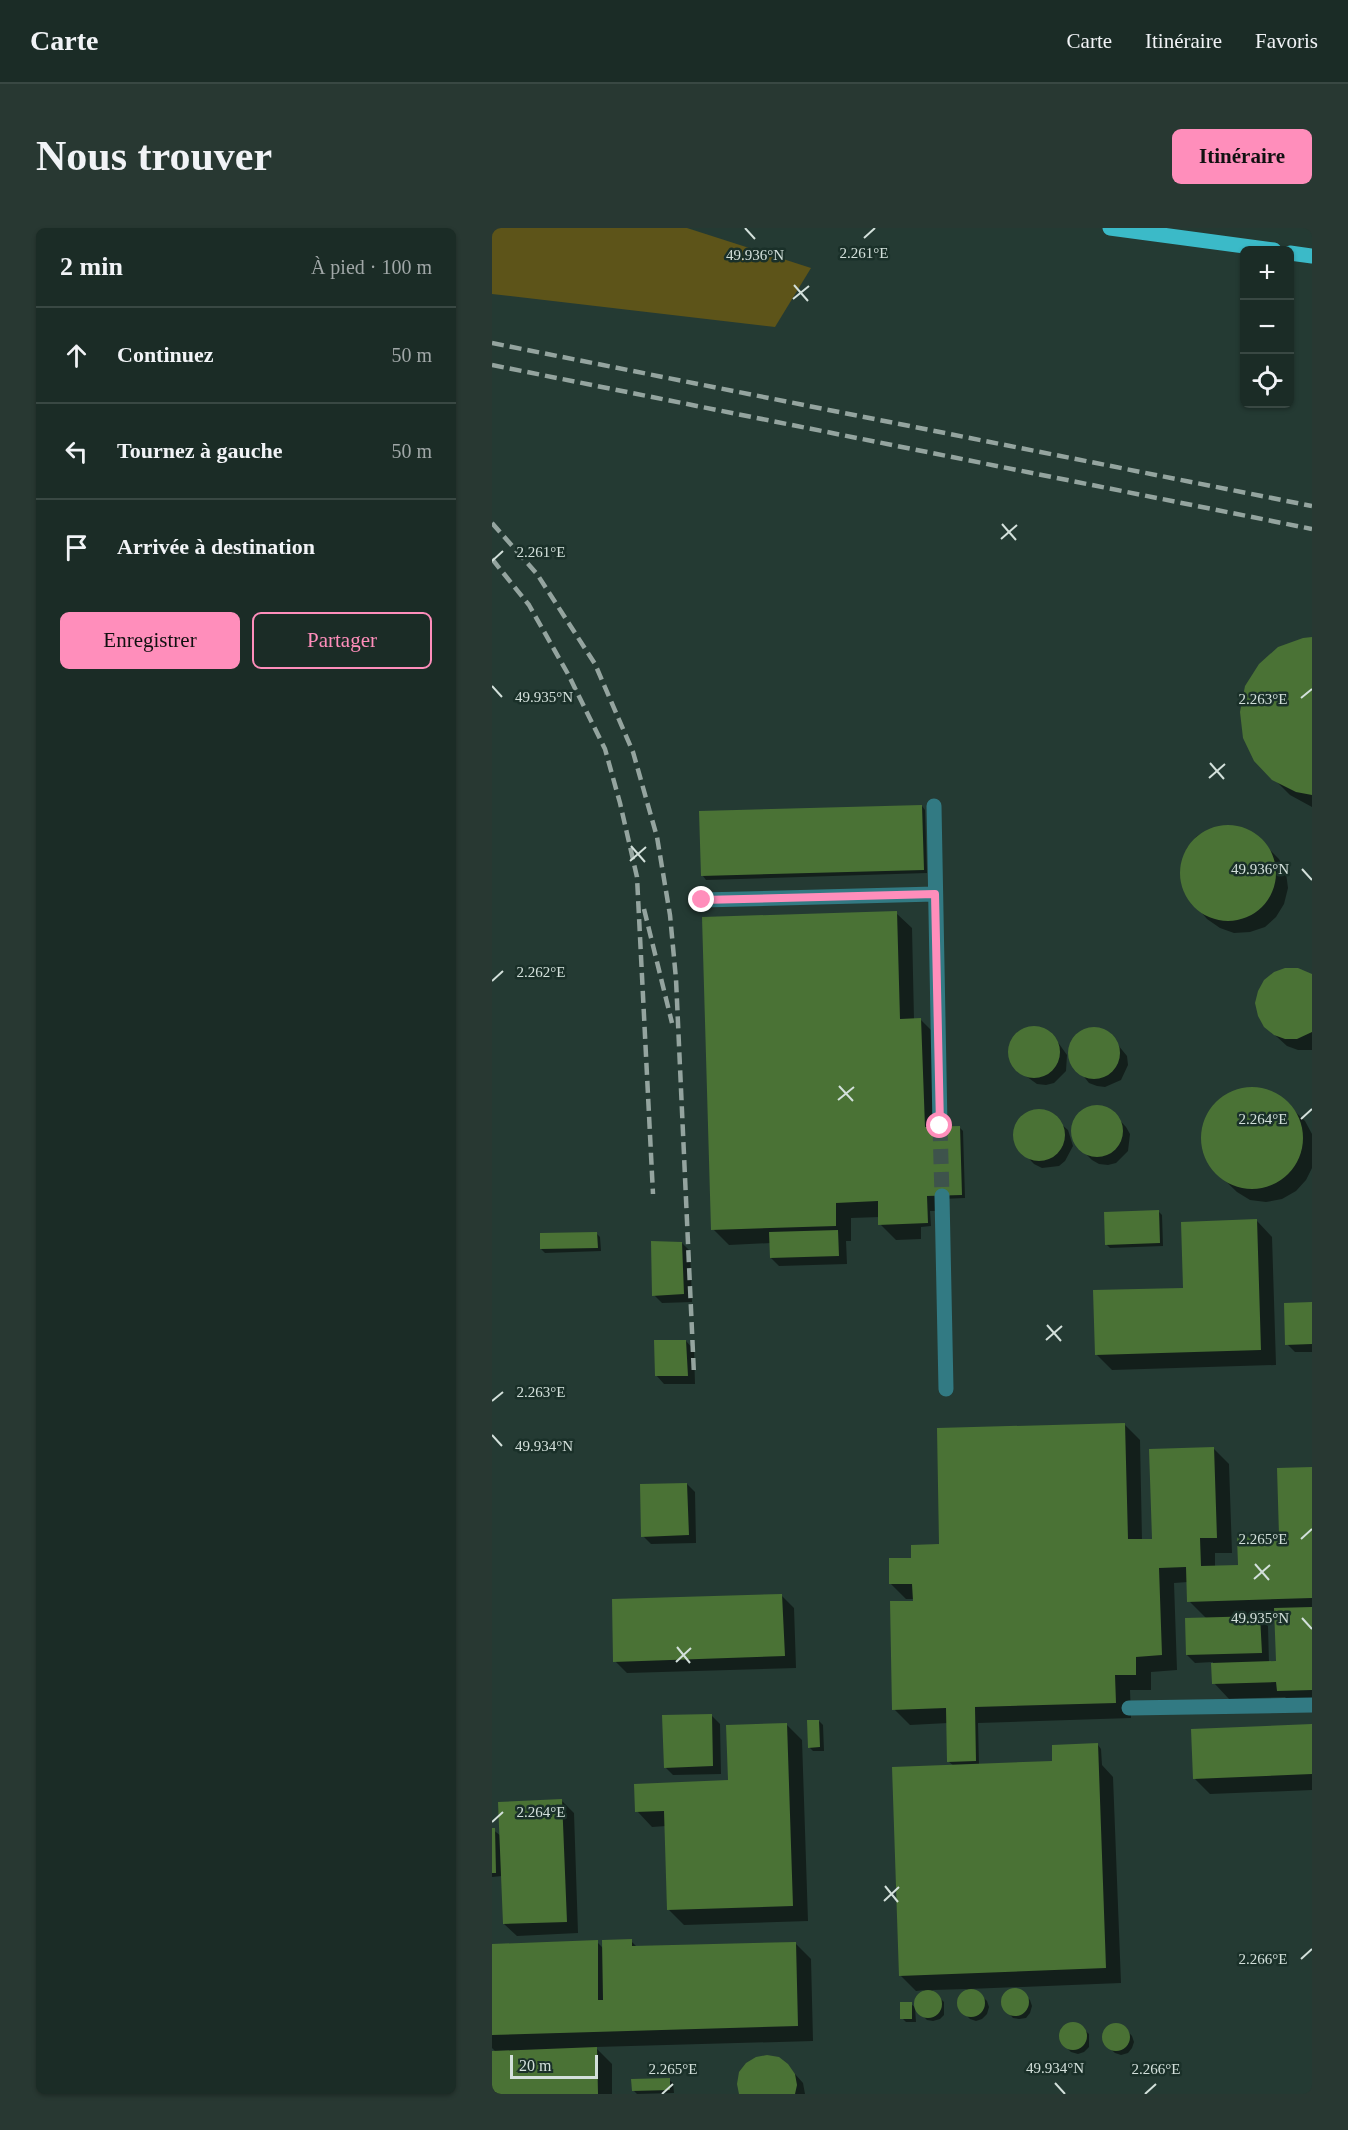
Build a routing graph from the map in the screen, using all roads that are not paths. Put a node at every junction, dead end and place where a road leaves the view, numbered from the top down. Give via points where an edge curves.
1 (1110, 228) edge
2 (1244, 246) edge
3 (1294, 254) edge
4 (1312, 256) edge
5 (934, 806) dead end
6 (935, 894) junction
7 (702, 900) dead end
8 (940, 1126) tunnel mouth
9 (942, 1196) tunnel mouth
10 (946, 1389) dead end
11 (1312, 1705) edge
12 (1129, 1708) dead end

1 - 2 main road
3 - 4 main road
5 - 6 lane
6 - 7 lane
6 - 8 lane
9 - 10 lane
11 - 12 lane

